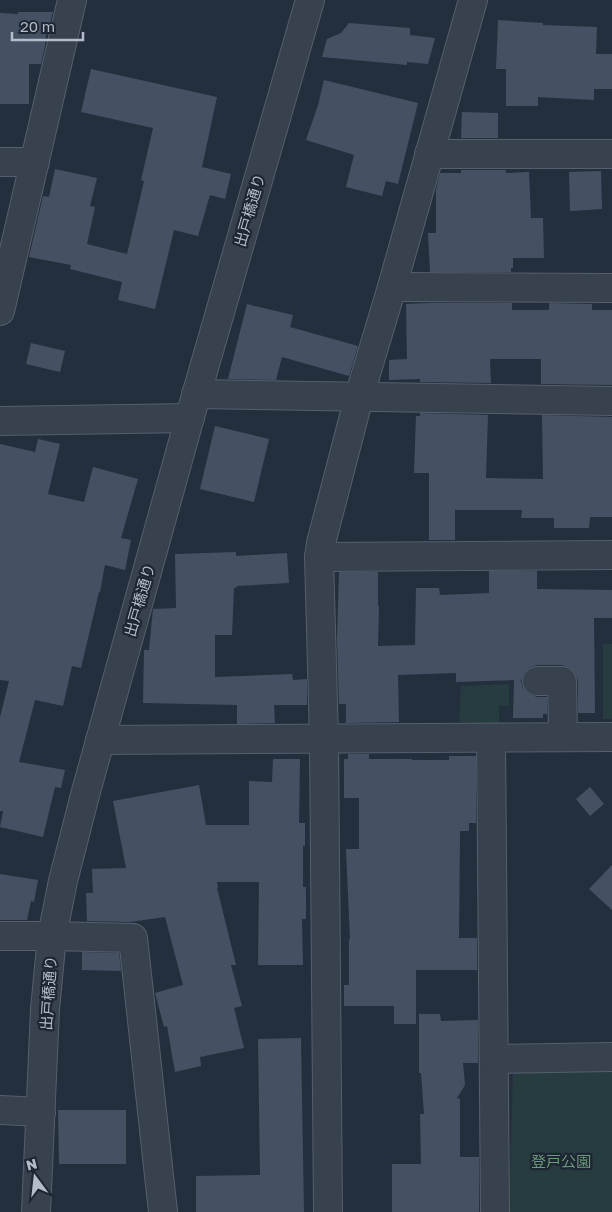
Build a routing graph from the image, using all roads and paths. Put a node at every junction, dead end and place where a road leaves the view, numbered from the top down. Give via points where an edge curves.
1 (72, 0) edge
2 (310, 0) edge
3 (473, 0) edge
4 (429, 154) junction
5 (612, 154) edge
6 (0, 162) edge
7 (35, 162) junction
8 (392, 287) junction
9 (612, 288) edge
10 (0, 311) edge
11 (359, 397) junction
12 (612, 401) edge
13 (193, 406) junction
14 (0, 421) edge
15 (612, 555) edge
16 (318, 556) junction
17 (537, 681) dead end
18 (563, 737) junction
19 (612, 737) edge
20 (490, 738) junction
21 (324, 739) junction
22 (100, 740) junction
23 (0, 936) edge
24 (52, 936) junction
25 (612, 1056) edge
26 (494, 1059) junction
27 (0, 1110) edge
28 (41, 1112) junction
29 (36, 1212) edge
30 (163, 1212) edge
31 (328, 1212) edge
32 (495, 1212) edge

1 - 7 street
2 - 13 street, 出戸橋通り
3 - 4 street
4 - 5 street
4 - 8 street
6 - 7 street
7 - 10 street
8 - 9 street
8 - 11 street
11 - 12 street
11 - 13 street
11 - 16 street
13 - 14 street
13 - 22 street, 出戸橋通り
15 - 16 street
16 - 21 street
17 - 18 street via 562,681
18 - 19 street
18 - 20 street
20 - 21 street
20 - 26 street
21 - 22 street
21 - 31 street
22 - 24 street, 出戸橋通り
23 - 24 street
24 - 28 street, 出戸橋通り
24 - 30 street via 132,938
25 - 26 street
26 - 32 street
27 - 28 street
28 - 29 street, 出戸橋通り

